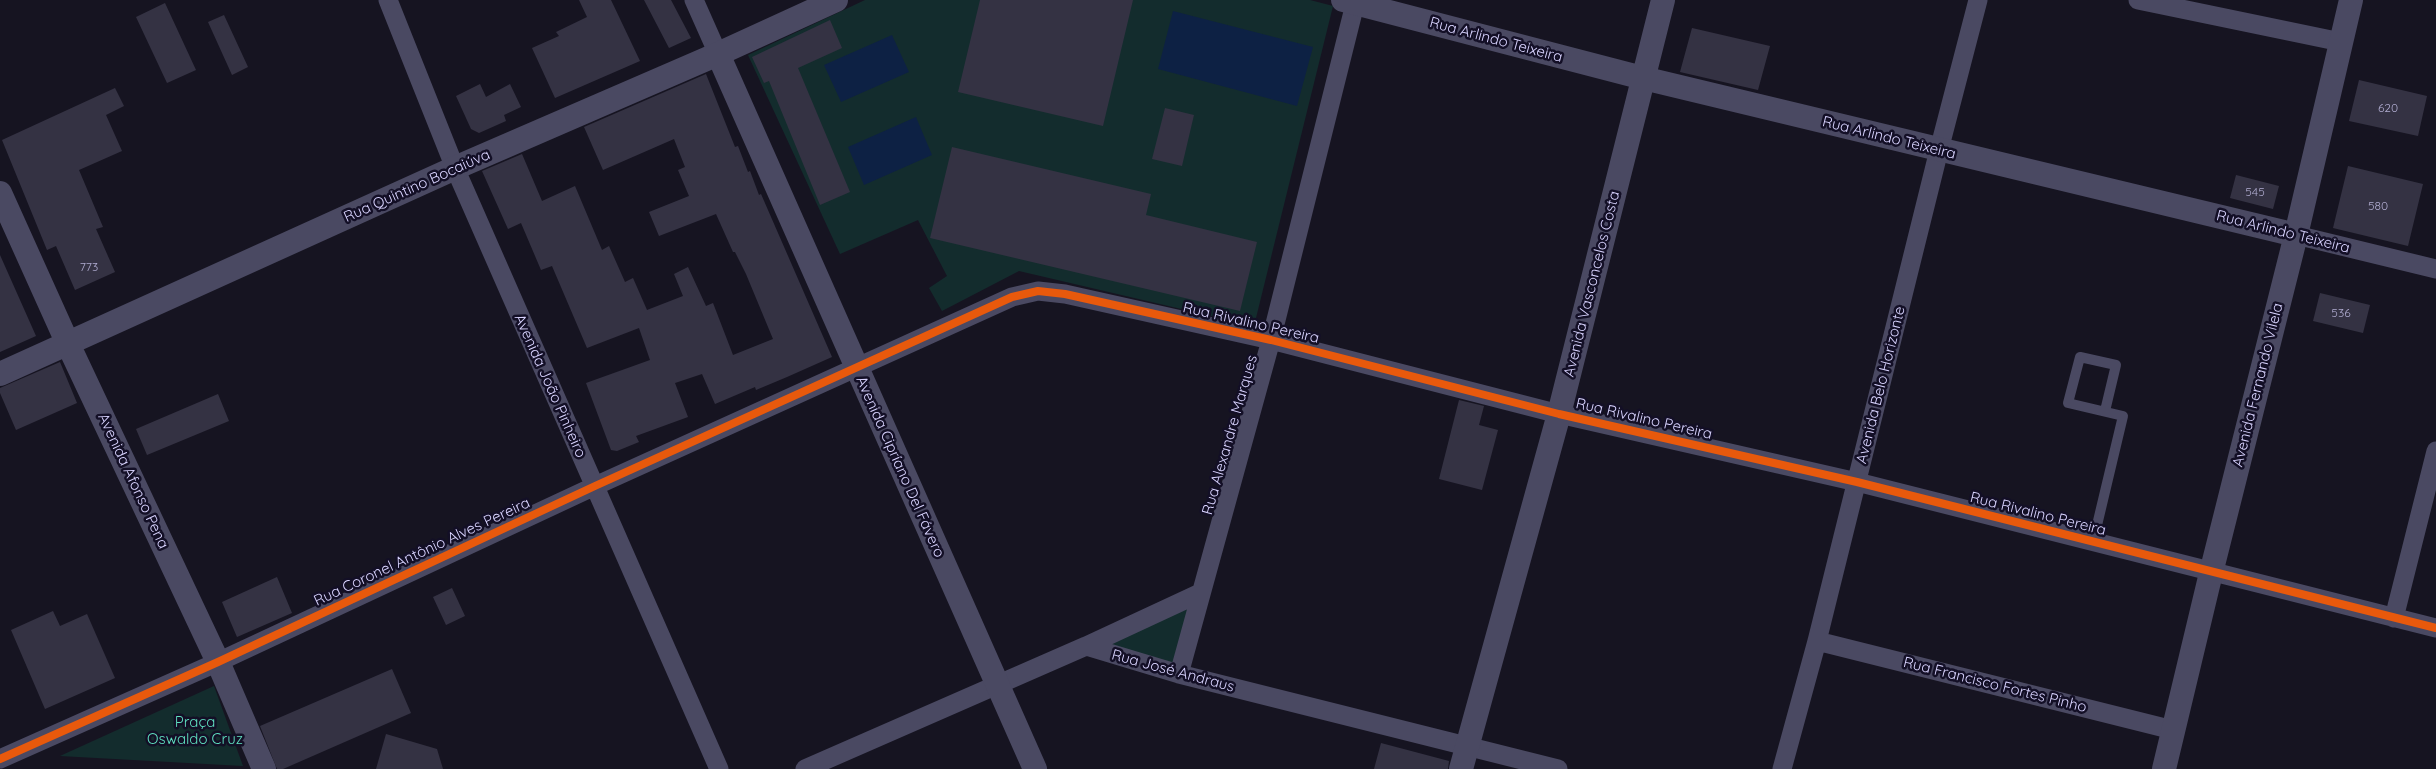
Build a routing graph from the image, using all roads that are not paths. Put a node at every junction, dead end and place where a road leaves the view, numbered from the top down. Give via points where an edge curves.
1 (388, 0) edge
2 (694, 0) edge
3 (836, 0) edge
4 (1663, 0) edge
5 (1978, 0) edge
6 (2138, 0) edge
7 (2351, 0) edge
8 (1352, 1) edge
9 (2341, 42) junction
10 (718, 54) junction
11 (1643, 78) junction
12 (1939, 150) junction
13 (454, 168) junction
14 (0, 193) edge
15 (2296, 235) junction
16 (2436, 269) edge
17 (1271, 340) junction
18 (68, 344) junction
19 (856, 369) junction
20 (0, 374) edge
21 (2105, 411) junction
22 (1559, 414) junction
23 (2436, 451) edge
24 (1857, 482) junction
25 (595, 486) junction
26 (2092, 542) junction
27 (2211, 573) junction
28 (1200, 593) junction
29 (2394, 618) junction
30 (2436, 628) edge
31 (1817, 641) junction
32 (1086, 646) junction
33 (218, 662) junction
34 (1179, 674) junction
35 (997, 687) junction
36 (2173, 730) junction
37 (1466, 746) junction
38 (0, 759) edge
39 (264, 769) edge
40 (719, 769) edge
41 (805, 769) edge
42 (1035, 769) edge
43 (1461, 769) edge
44 (1558, 769) edge
45 (1782, 769) edge
46 (2164, 769) edge

1 - 13 street, Avenida João Pinheiro
2 - 10 street, Avenida Cipríano Del Fávero
3 - 10 street, Rua Quintino Bocaiúva
4 - 11 street, Avenida Vasconcelos Costa
5 - 12 street, Avenida Belo Horizonte
6 - 9 street
7 - 9 street, Avenida Fernando Vilela
8 - 11 street, Rua Arlindo Teixeira
8 - 17 street, Rua Alexandre Marques
9 - 15 street, Avenida Fernando Vilela
10 - 13 street, Rua Quintino Bocaiúva
10 - 19 street, Avenida Cipríano Del Fávero
11 - 12 street, Rua Arlindo Teixeira
11 - 22 street, Avenida Vasconcelos Costa
12 - 15 street, Rua Arlindo Teixeira
12 - 24 street, Avenida Belo Horizonte
13 - 18 street, Rua Quintino Bocaiúva
13 - 25 street, Avenida João Pinheiro
14 - 18 street, Avenida Afonso Pena
15 - 16 street, Rua Arlindo Teixeira
15 - 27 street, Avenida Fernando Vilela
17 - 19 street, Rua Rivalino Pereira via 1065,294 1038,291 1012,297
17 - 22 street, Rua Rivalino Pereira
17 - 28 street, Rua Alexandre Marques
18 - 20 street, Rua Quintino Bocaiúva
18 - 33 street, Avenida Afonso Pena
19 - 25 street, Rua Coronel Antônio Alves Pereira
19 - 35 street, Avenida Cipríano Del Fávero
21 - 21 lane via 2068,403 2080,357 2116,365
21 - 26 lane via 2123,416
22 - 24 street, Rua Rivalino Pereira
22 - 37 street, Avenida Vasconcelos Costa
23 - 29 street
24 - 26 street, Rua Rivalino Pereira
24 - 31 street, Avenida Belo Horizonte
25 - 33 street, Rua Coronel Antônio Alves Pereira
25 - 40 street, Avenida João Pinheiro
26 - 27 street, Rua Rivalino Pereira
27 - 29 street, Rua Rivalino Pereira
27 - 36 street, Avenida Fernando Vilela
28 - 32 street
28 - 34 street, Rua Alexandre Marques
29 - 30 street, Rua Rivalino Pereira
31 - 36 street, Rua Francisco Fortes Pinho
31 - 45 street, Avenida Belo Horizonte
32 - 34 street, Rua José Andraus
32 - 35 street
33 - 38 street, Rua Coronel Antônio Alves Pereira
33 - 39 street, Avenida Afonso Pena
34 - 37 street, Rua José Andraus
35 - 41 street
35 - 42 street, Avenida Cipríano Del Fávero
36 - 46 street, Avenida Fernando Vilela
37 - 43 street, Avenida Vasconcelos Costa
37 - 44 street, Rua José Andraus

